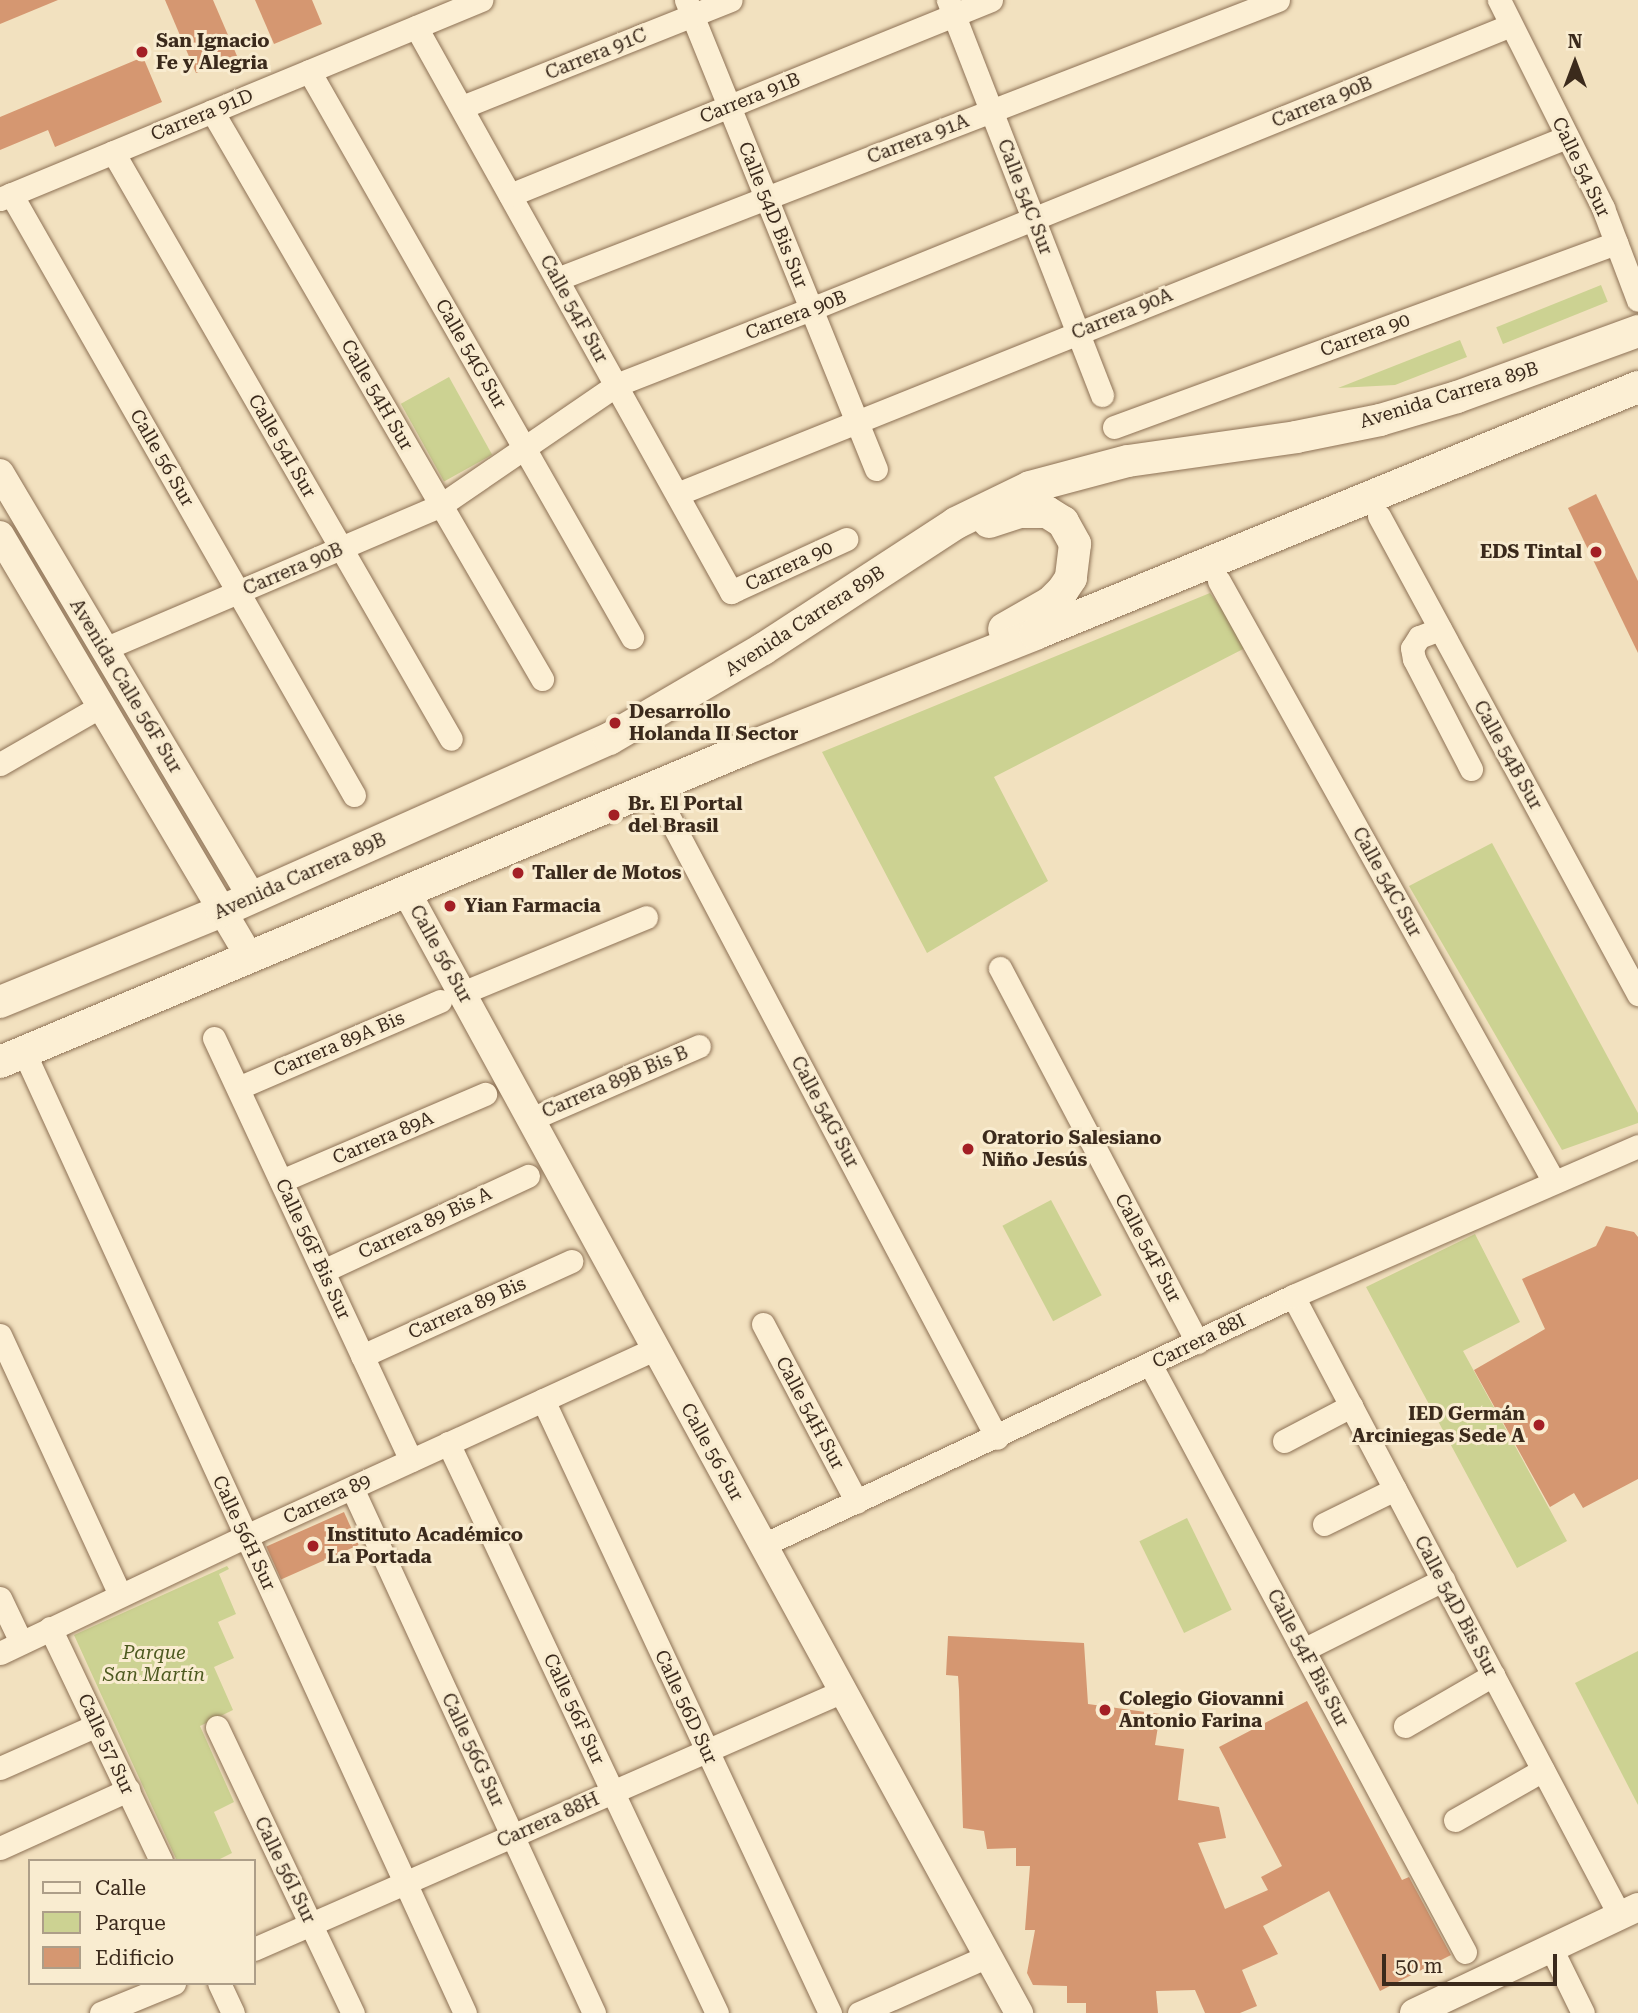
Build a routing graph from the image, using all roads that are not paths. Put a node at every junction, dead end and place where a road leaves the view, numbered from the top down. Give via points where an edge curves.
1 (481, 0) edge
2 (731, 0) edge
3 (991, 0) edge
4 (1278, 0) edge
5 (1499, 0) edge
6 (951, 7) edge
7 (689, 8) edge
8 (1511, 25) junction
9 (416, 27) junction
10 (309, 71) junction
11 (729, 106) junction
12 (462, 107) junction
13 (212, 111) junction
14 (991, 111) junction
15 (1567, 136) junction
16 (113, 152) junction
17 (510, 195) junction
18 (6, 196) edge
19 (766, 198) junction
20 (1033, 219) junction
21 (1616, 243) junction
22 (557, 279) junction
23 (1638, 300) edge
24 (811, 309) junction
25 (1638, 331) edge
26 (1078, 332) junction
27 (616, 385) junction
28 (1638, 387) edge
29 (1102, 395) dead end
30 (856, 421) junction
31 (1114, 427) dead end
32 (524, 448) junction
33 (876, 469) dead end
34 (0, 473) edge
35 (677, 494) junction
36 (441, 505) junction
37 (1379, 516) dead end
38 (0, 535) edge
39 (846, 539) dead end
40 (341, 548) junction
41 (873, 577) junction
42 (1219, 581) dead end
43 (238, 592) junction
44 (731, 592) joint
45 (1440, 629) junction
46 (632, 637) dead end
47 (104, 649) junction
48 (542, 679) dead end
49 (915, 682) junction
50 (101, 706) junction
51 (452, 739) dead end
52 (0, 764) edge
53 (1471, 769) dead end
54 (653, 787) junction
55 (354, 795) dead end
56 (406, 891) junction
57 (252, 898) junction
58 (222, 911) junction
59 (646, 917) dead end
60 (250, 957) junction
61 (1000, 968) dead end
62 (1638, 994) edge
63 (451, 997) junction
64 (0, 1002) edge
65 (214, 1038) dead end
66 (699, 1046) dead end
67 (12, 1057) edge
68 (237, 1087) junction
69 (485, 1094) dead end
70 (531, 1119) junction
71 (1638, 1146) edge
72 (528, 1175) dead end
73 (281, 1181) junction
74 (1554, 1182) junction
75 (571, 1261) dead end
76 (323, 1271) junction
77 (1293, 1296) junction
78 (764, 1324) dead end
79 (0, 1335) edge
80 (1197, 1342) junction
81 (656, 1348) junction
82 (362, 1356) junction
83 (1150, 1364) junction
84 (542, 1400) junction
85 (1351, 1406) junction
86 (997, 1438) junction
87 (1284, 1441) dead end
88 (448, 1443) junction
89 (411, 1460) junction
90 (352, 1488) junction
91 (1395, 1489) junction
92 (857, 1502) junction
93 (1324, 1524) dead end
94 (246, 1536) junction
95 (763, 1545) junction
96 (1443, 1580) junction
97 (120, 1595) junction
98 (0, 1598) edge
99 (50, 1628) junction
100 (21, 1642) junction
101 (1303, 1650) junction
102 (0, 1653) edge
103 (1493, 1675) junction
104 (843, 1691) junction
105 (97, 1725) junction
106 (1405, 1726) dead end
107 (216, 1727) dead end
108 (707, 1750) junction
109 (0, 1768) edge
110 (1543, 1770) junction
111 (128, 1790) junction
112 (613, 1791) junction
113 (1455, 1820) dead end
114 (512, 1836) junction
115 (0, 1848) edge
116 (160, 1859) edge
117 (405, 1882) junction
118 (1629, 1911) edge
119 (311, 1924) junction
120 (256, 1948) edge
121 (1551, 1948) junction
122 (1465, 1952) dead end
123 (988, 1956) junction
124 (169, 1985) edge
125 (220, 1985) edge
126 (101, 2013) edge
127 (233, 2013) edge
128 (353, 2013) edge
129 (465, 2013) edge
130 (594, 2013) edge
131 (717, 2013) edge
132 (830, 2013) edge
133 (859, 2013) edge
134 (1018, 2013) edge
135 (1414, 2013) edge
136 (1583, 2013) edge

1 - 9 street, Carrera 91D
2 - 7 street, Carrera 91C
3 - 6 street, Carrera 91B
4 - 14 street, Carrera 91A
5 - 8 street, Calle 54 Sur
6 - 11 street, Carrera 91B
6 - 14 street, Calle 54C Sur
7 - 11 street, Calle 54D Bis Sur
7 - 12 street, Carrera 91C
8 - 15 street, Calle 54 Sur
8 - 20 street, Carrera 90B
9 - 10 street, Carrera 91D
9 - 12 street, Calle 54F Sur
10 - 13 street, Carrera 91D
10 - 32 street, Calle 54G Sur
11 - 17 street, Carrera 91B
11 - 19 street, Calle 54D Bis Sur
12 - 17 street, Calle 54F Sur
13 - 16 street, Carrera 91D
13 - 36 street, Calle 54H Sur
14 - 19 street, Carrera 91A
14 - 20 street, Calle 54C Sur
15 - 21 street, Calle 54 Sur
15 - 26 street, Carrera 90A
16 - 18 street, Carrera 91D
16 - 40 street, Calle 54I Sur
17 - 22 street, Calle 54F Sur
18 - 43 street, Calle 56 Sur
19 - 22 street, Carrera 91A
19 - 24 street, Calle 54D Bis Sur
20 - 24 street, Carrera 90B
20 - 26 street, Calle 54C Sur
21 - 23 street, Calle 54 Sur
21 - 31 street, Carrera 90
22 - 27 street, Calle 54F Sur
24 - 27 street, Carrera 90B
24 - 30 street, Calle 54D Bis Sur
25 - 41 main road, Avenida Carrera 89B via 1380,420 1128,461 1058,477 990,504
26 - 29 street, Calle 54C Sur
26 - 30 street, Carrera 90A
27 - 32 street, Carrera 90B
27 - 35 street, Calle 54F Sur
28 - 49 main road
30 - 33 street, Calle 54D Bis Sur
30 - 35 street, Carrera 90A
32 - 36 street, Carrera 90B
32 - 46 street, Calle 54G Sur
34 - 47 street, Avenida Calle 56F Sur
35 - 44 street, Calle 54F Sur
36 - 40 street, Carrera 90B
36 - 48 street, Calle 54H Sur
37 - 45 street, Calle 54B Sur
38 - 50 street, Avenida Calle 56F Sur
39 - 44 street, Carrera 90
40 - 43 street, Carrera 90B
40 - 51 street, Calle 54I Sur
41 - 49 main road via 982,524 1020,512 1047,512 1071,533 1076,556 1071,578 1051,602
41 - 57 main road, Avenida Carrera 89B via 753,656 609,739
42 - 74 street, Calle 54C Sur
43 - 47 street, Carrera 90B
43 - 55 street, Calle 56 Sur
45 - 53 street via 1419,637 1412,648 1414,659
45 - 62 street, Calle 54B Sur
47 - 57 street, Avenida Calle 56F Sur
49 - 54 main road
50 - 52 street
50 - 58 street, Avenida Calle 56F Sur
54 - 56 main road
54 - 86 street, Calle 54G Sur
56 - 60 main road
56 - 63 street, Calle 56 Sur
57 - 58 main road, Avenida Carrera 89B
58 - 60 street, Avenida Calle 56F Sur
58 - 64 main road, Avenida Carrera 89B
59 - 63 street, Carrera 89A Bis
60 - 67 main road
61 - 80 street, Calle 54F Sur
63 - 68 street, Carrera 89A Bis
63 - 70 street, Calle 56 Sur
65 - 68 street, Calle 56F Bis Sur
66 - 70 street, Carrera 89B Bis B
67 - 94 street, Calle 56H Sur
68 - 73 street, Calle 56F Bis Sur
69 - 73 street, Carrera 89A
70 - 81 street, Calle 56 Sur
71 - 74 street, Carrera 88I
72 - 76 street, Carrera 89 Bis A
73 - 76 street, Calle 56F Bis Sur
74 - 77 street, Carrera 88I
75 - 82 street, Carrera 89 Bis
76 - 82 street, Calle 56F Bis Sur
77 - 80 street, Carrera 88I
77 - 85 street, Calle 54D Bis Sur
78 - 92 street, Calle 54H Sur
79 - 97 street
80 - 83 street, Carrera 88I
81 - 84 street, Carrera 89
81 - 95 street, Calle 56 Sur
82 - 89 street, Calle 56F Bis Sur
83 - 86 street, Carrera 88I
83 - 101 street, Calle 54F Bis Sur
84 - 88 street, Carrera 89
84 - 108 street, Calle 56D Sur
85 - 87 street
85 - 91 street, Calle 54D Bis Sur
86 - 92 street, Carrera 88I
88 - 89 street, Carrera 89
88 - 112 street, Calle 56F Sur
89 - 90 street, Carrera 89
90 - 94 street, Carrera 89
90 - 114 street, Calle 56G Sur
91 - 93 street
91 - 96 street, Calle 54D Bis Sur
92 - 95 street, Carrera 88I
94 - 97 street, Carrera 89
94 - 117 street, Calle 56H Sur
95 - 104 street, Calle 56 Sur
96 - 101 street
96 - 103 street, Calle 54D Bis Sur
97 - 99 street, Carrera 89
98 - 100 street
99 - 100 street, Carrera 89
99 - 105 street, Calle 57 Sur
100 - 102 street, Carrera 89
101 - 122 street, Calle 54F Bis Sur
103 - 106 street
103 - 110 street, Calle 54D Bis Sur
104 - 108 street, Carrera 88H
104 - 123 street, Calle 56 Sur
105 - 109 street
105 - 111 street, Calle 57 Sur
107 - 119 street, Calle 56I Sur
108 - 112 street, Carrera 88H
108 - 132 street, Calle 56D Sur
110 - 113 street
110 - 118 street, Calle 54D Bis Sur
111 - 115 street
111 - 116 street, Calle 57 Sur
112 - 114 street, Carrera 88H
112 - 131 street, Calle 56F Sur
114 - 117 street, Carrera 88H
114 - 130 street, Calle 56G Sur
117 - 119 street, Carrera 88H
117 - 129 street, Calle 56H Sur
118 - 121 street
119 - 120 street, Carrera 88H
119 - 128 street, Calle 56I Sur
121 - 135 street
121 - 136 street
123 - 133 street
123 - 134 street, Calle 56 Sur
124 - 126 street
125 - 127 street

